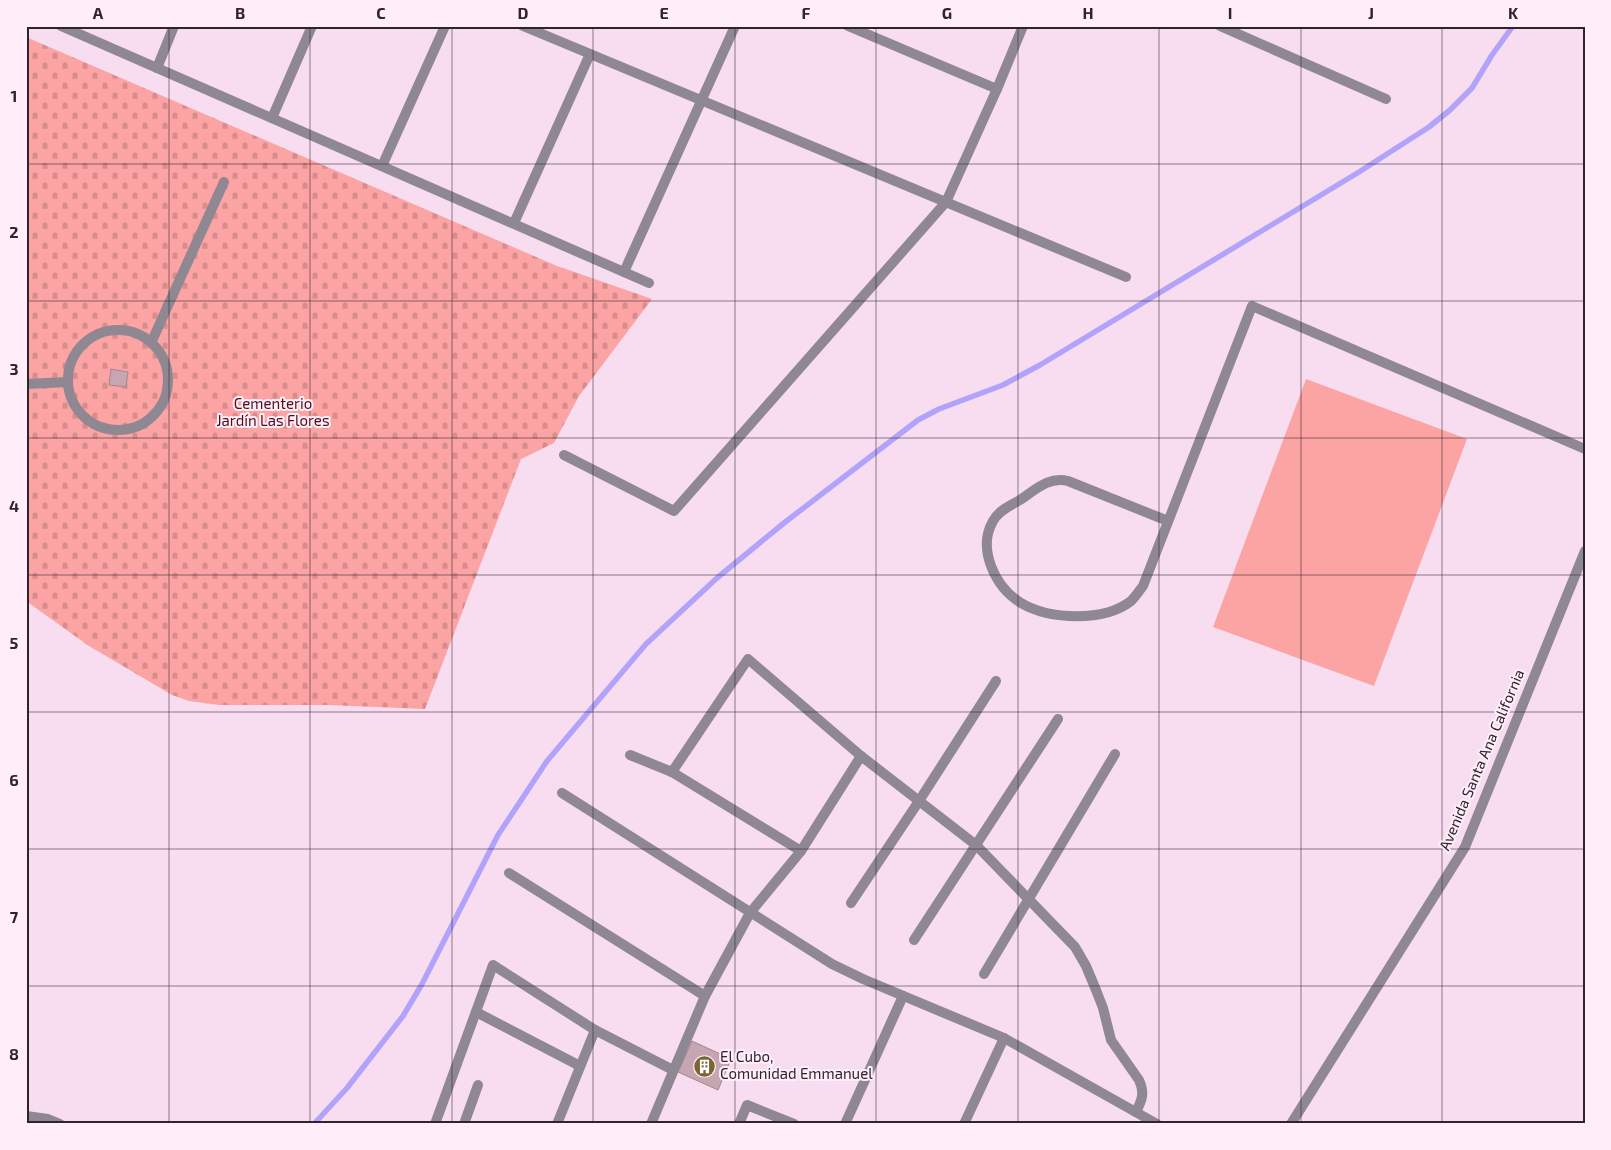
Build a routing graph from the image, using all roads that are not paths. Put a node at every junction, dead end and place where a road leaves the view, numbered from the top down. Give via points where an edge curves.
1 (61, 26) edge
2 (174, 26) edge
3 (312, 26) edge
4 (445, 26) edge
5 (523, 26) edge
6 (735, 26) edge
7 (848, 26) edge
8 (1023, 26) edge
9 (1220, 26) edge
10 (590, 54) junction
11 (157, 68) junction
12 (997, 89) junction
13 (1386, 99) dead end
14 (702, 100) junction
15 (272, 118) junction
16 (382, 166) junction
17 (224, 182) dead end
18 (946, 202) junction
19 (514, 223) junction
20 (624, 272) junction
21 (1126, 277) dead end
22 (650, 283) dead end
23 (151, 343) junction
24 (68, 382) junction
25 (26, 384) edge
26 (1585, 450) edge
27 (564, 455) dead end
28 (1168, 521) junction
29 (1585, 551) edge
30 (996, 681) dead end
31 (1058, 719) dead end
32 (1115, 754) dead end
33 (630, 756) dead end
34 (862, 756) junction
35 (672, 772) junction
36 (562, 792) dead end
37 (919, 801) junction
38 (976, 845) junction
39 (801, 851) junction
40 (509, 873) dead end
41 (1028, 900) junction
42 (850, 903) dead end
43 (750, 913) junction
44 (914, 940) dead end
45 (984, 974) dead end
46 (705, 996) junction
47 (903, 996) junction
48 (476, 1012) junction
49 (595, 1030) junction
50 (1004, 1038) junction
51 (580, 1066) junction
52 (673, 1070) junction
53 (478, 1085) dead end
54 (1136, 1112) junction
55 (26, 1116) edge
56 (60, 1124) edge
57 (435, 1124) edge
58 (464, 1124) edge
59 (557, 1124) edge
60 (651, 1124) edge
61 (739, 1124) edge
62 (794, 1124) edge
63 (845, 1124) edge
64 (964, 1124) edge
65 (1157, 1124) edge
66 (1291, 1124) edge

1 - 11 street
2 - 11 street
3 - 15 street
4 - 16 street
5 - 10 street
6 - 14 street
7 - 12 street
8 - 12 street
9 - 13 street
10 - 14 street
10 - 19 street
11 - 15 street
12 - 18 street
14 - 18 street
14 - 20 street
15 - 16 street
16 - 19 street
17 - 23 street
18 - 21 street
18 - 27 street via 674,511
19 - 20 street
20 - 22 street
23 - 24 street via 125,331 96,335 75,354
23 - 24 street via 165,364 167,384 159,407 142,423 115,429 95,424 77,408
24 - 25 street
26 - 28 street via 1252,306
28 - 28 street via 1140,590 1130,601 1090,616 1052,614 1021,603 996,579 987,542 994,519 1050,481 1060,479
29 - 66 street, Avenida Santa Ana California via 1465,847
30 - 37 street
31 - 38 street
32 - 41 street
33 - 35 street
34 - 35 street via 748,659
34 - 37 street
34 - 39 street
35 - 39 street
36 - 43 street
37 - 38 street
37 - 42 street
38 - 41 street
38 - 44 street
39 - 43 street
40 - 46 street
41 - 45 street
41 - 54 street via 1075,948 1086,966 1103,1008 1111,1040 1143,1087 1142,1101
43 - 46 street
43 - 47 street via 832,964
46 - 52 street
47 - 50 street
47 - 63 street
48 - 49 street via 493,965
48 - 51 street
48 - 57 street
49 - 51 street
49 - 52 street
50 - 54 street
50 - 64 street
51 - 59 street
52 - 60 street
53 - 58 street
54 - 65 street
55 - 56 street
61 - 62 street via 747,1105

